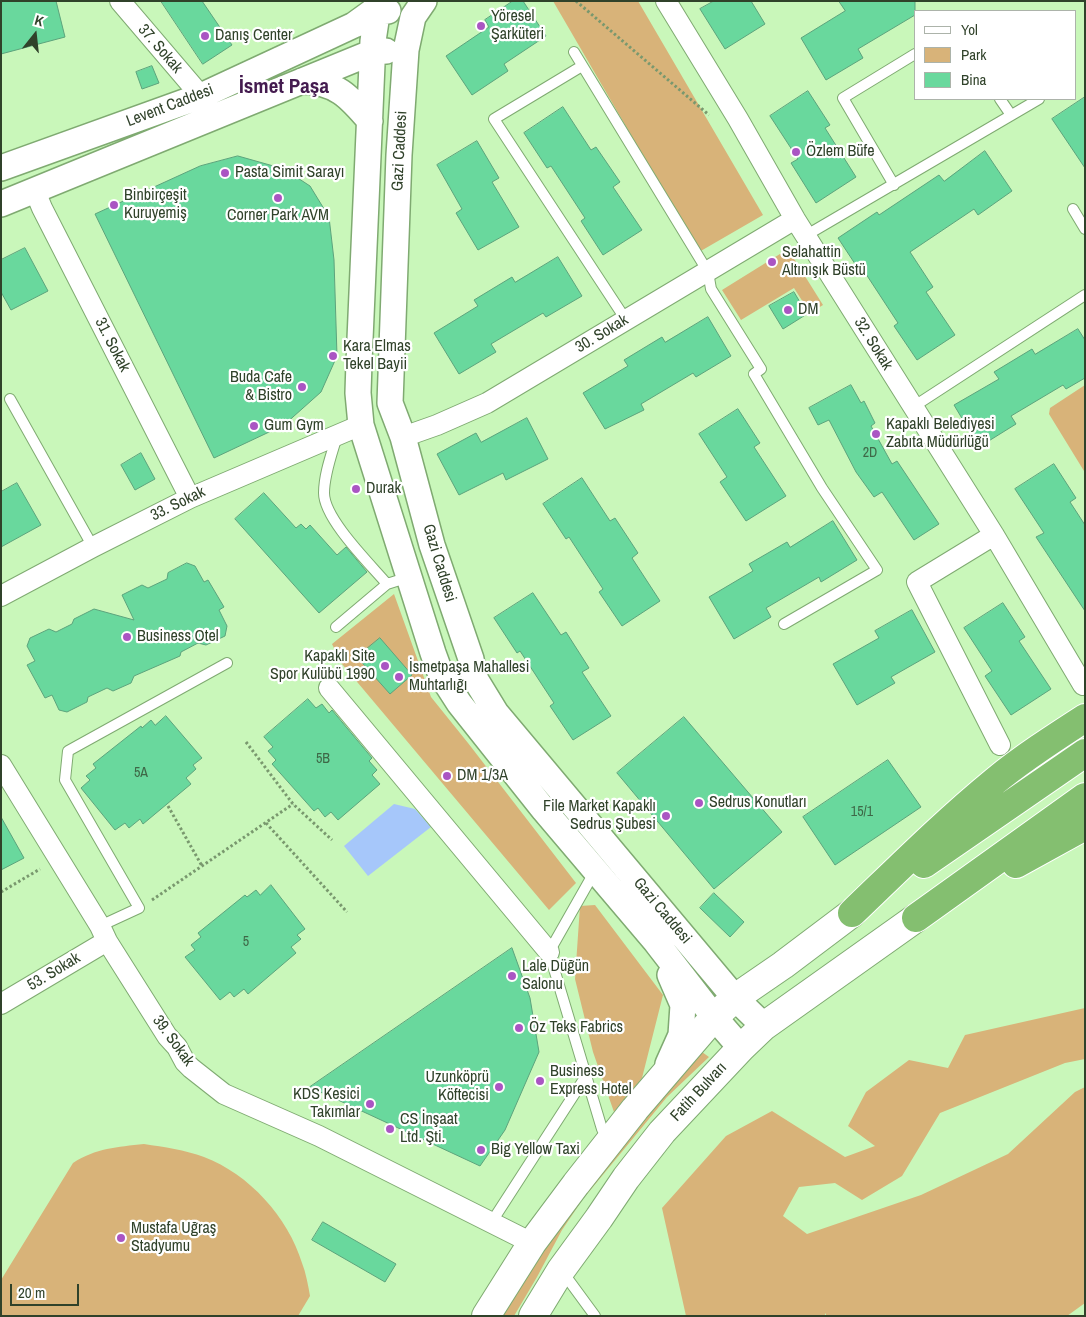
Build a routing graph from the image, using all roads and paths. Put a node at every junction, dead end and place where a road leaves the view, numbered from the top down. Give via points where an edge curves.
1 (120, 1) edge
2 (576, 1) edge
3 (666, 1) edge
4 (421, 5) edge
5 (380, 7) edge
6 (406, 50) junction
7 (373, 52) junction
8 (574, 52) dead end
9 (914, 55) edge
10 (582, 66) junction
11 (302, 81) junction
12 (201, 96) junction
13 (1001, 100) edge
14 (1037, 100) edge
15 (1011, 115) junction
16 (710, 116) dead end
17 (370, 121) junction
18 (1, 168) edge
19 (894, 185) junction
20 (35, 191) junction
21 (1, 204) edge
22 (1073, 209) dead end
23 (800, 227) junction
24 (1085, 229) edge
25 (708, 272) junction
26 (1085, 295) edge
27 (626, 320) junction
28 (10, 399) dead end
29 (912, 407) junction
30 (361, 424) junction
31 (337, 436) junction
32 (403, 437) junction
33 (190, 498) junction
34 (994, 535) junction
35 (92, 547) junction
36 (398, 580) junction
37 (1, 596) edge
38 (784, 624) dead end
39 (336, 627) dead end
40 (227, 662) dead end
41 (1083, 685) dead end
42 (329, 688) dead end
43 (1085, 718) edge
44 (246, 742) dead end
45 (1000, 745) dead end
46 (1085, 753) edge
47 (1, 765) edge
48 (1085, 797) edge
49 (293, 804) junction
50 (168, 806) dead end
51 (266, 823) junction
52 (1085, 826) edge
53 (332, 840) dead end
54 (202, 866) junction
55 (595, 870) junction
56 (47, 876) dead end
57 (1, 892) edge
58 (139, 908) junction
59 (347, 912) dead end
60 (852, 912) junction
61 (916, 918) junction
62 (104, 933) junction
63 (656, 942) junction
64 (549, 952) junction
65 (735, 998) junction
66 (1, 1004) edge
67 (714, 1017) junction
68 (764, 1026) junction
69 (741, 1048) junction
70 (664, 1074) junction
71 (586, 1076) junction
72 (609, 1142) junction
73 (491, 1223) junction
74 (532, 1243) junction
75 (561, 1270) junction
76 (486, 1316) edge
77 (533, 1316) edge
78 (595, 1316) edge

1 - 12 street, 37. Sokak
2 - 16 path
3 - 23 street, 32. Sokak
4 - 5 street, Levent Caddesi
4 - 6 street, Gazi Caddesi via 413,17
5 - 7 street
5 - 12 street, Levent Caddesi via 340,32
6 - 7 street, Levent Caddesi
6 - 32 street, Gazi Caddesi via 390,391 390,403
7 - 11 street, Levent Caddesi
7 - 17 street
8 - 10 lane
9 - 19 lane via 843,98
10 - 25 lane
10 - 27 lane via 494,119
11 - 17 street via 335,87
11 - 20 street, Levent Caddesi
12 - 18 street, Levent Caddesi
13 - 15 lane
14 - 15 lane
15 - 19 lane
17 - 30 street via 358,393
19 - 23 lane
20 - 21 street, Levent Caddesi
20 - 33 street, 31. Sokak
22 - 24 lane
23 - 25 street, 30. Sokak
23 - 29 street, 32. Sokak
25 - 27 street, 30. Sokak
25 - 38 lane via 711,289 761,370 754,374 822,488 877,570
26 - 29 lane
27 - 32 street, 30. Sokak via 487,403
28 - 35 lane
29 - 34 street, 32. Sokak
30 - 31 street, 33. Sokak
30 - 36 street
31 - 33 street, 33. Sokak
31 - 36 lane via 325,484 326,505 338,526
32 - 65 street, Gazi Caddesi via 432,545 471,658 474,676 484,694
33 - 35 street, 33. Sokak
34 - 41 street, 32. Sokak
34 - 45 street via 917,582
35 - 37 street, 33. Sokak
36 - 39 lane
36 - 55 street via 450,690
40 - 58 lane via 68,751 65,780
42 - 64 street
43 - 60 highway via 995,781
44 - 49 path
46 - 60 highway
47 - 62 street, 39. Sokak
48 - 61 highway
49 - 51 path
49 - 53 path
50 - 54 path
51 - 54 path
51 - 59 path
52 - 61 highway
54 - 58 path
55 - 63 street
55 - 64 lane
56 - 57 path via 42,868
58 - 62 lane
60 - 65 main road
61 - 68 main road, Fatih Bulvarı
62 - 66 street, 53. Sokak
62 - 73 street, 39. Sokak via 185,1062 224,1094 319,1136
63 - 67 street
63 - 70 street via 682,1005 681,1035
64 - 71 lane
65 - 67 main road
65 - 68 street, Gazi Caddesi
67 - 69 street
67 - 70 main road
68 - 69 main road, Fatih Bulvarı
69 - 75 main road, Fatih Bulvarı via 662,1132
70 - 72 main road
71 - 72 lane
71 - 73 lane
72 - 74 main road
73 - 74 street, 39. Sokak
74 - 76 main road
75 - 77 main road, Fatih Bulvarı
75 - 78 lane

